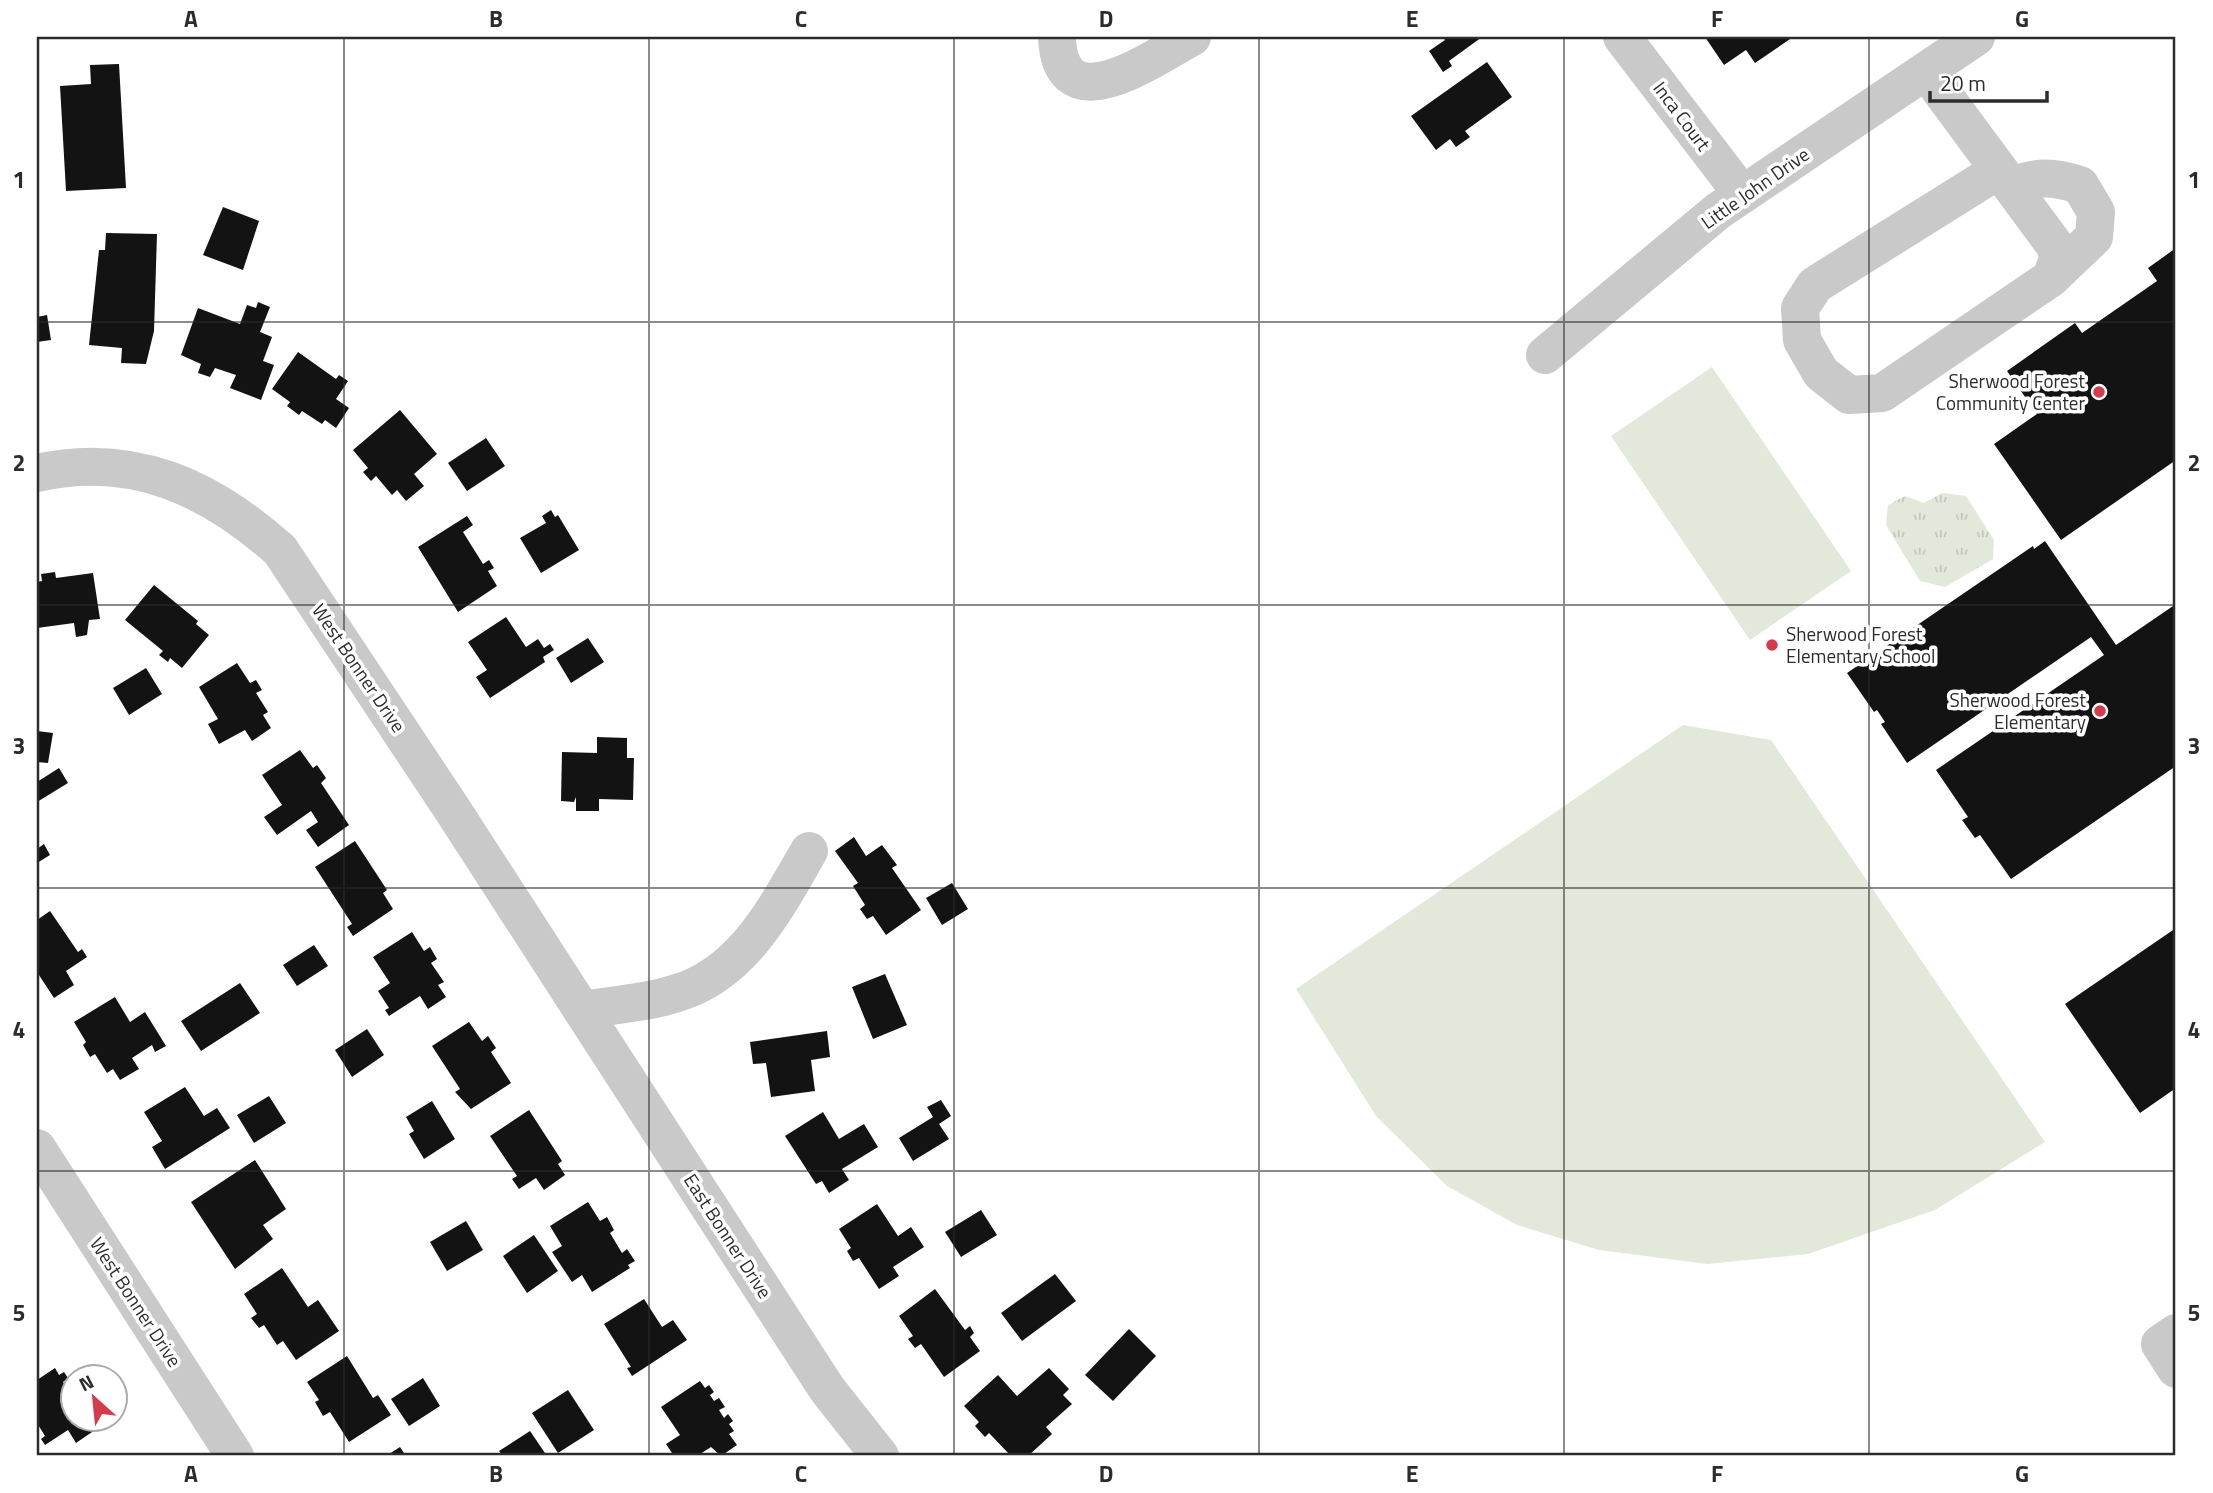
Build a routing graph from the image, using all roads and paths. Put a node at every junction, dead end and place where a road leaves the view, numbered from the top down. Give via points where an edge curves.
1 (1057, 37) edge
2 (1192, 37) edge
3 (1622, 37) edge
4 (1976, 37) edge
5 (1926, 71) junction
6 (2006, 179) junction
7 (1742, 194) junction
8 (2051, 278) junction
9 (1545, 355) dead end
10 (37, 472) edge
11 (809, 851) dead end
12 (582, 1010) junction
13 (37, 1148) edge
14 (2176, 1333) edge
15 (2176, 1368) edge
16 (235, 1456) edge
17 (880, 1456) edge

1 - 2 street via 1058,57 1069,73 1086,82 1106,83
3 - 7 street, Inca Court
4 - 5 street, Little John Drive
5 - 6 street
5 - 7 street, Little John Drive
6 - 8 street via 2056,247 2058,260
6 - 8 street via 2060,179 2080,184 2096,212 2094,237
6 - 8 street via 1815,285 1800,308 1802,340 1821,373 1849,395 1882,393
7 - 9 street, Little John Drive
10 - 12 street, West Bonner Drive via 104,467 153,475 222,504 280,550
11 - 12 street via 772,915 718,973 678,993
12 - 17 street, East Bonner Drive via 827,1389
13 - 16 street, West Bonner Drive
14 - 15 street via 2160,1344

